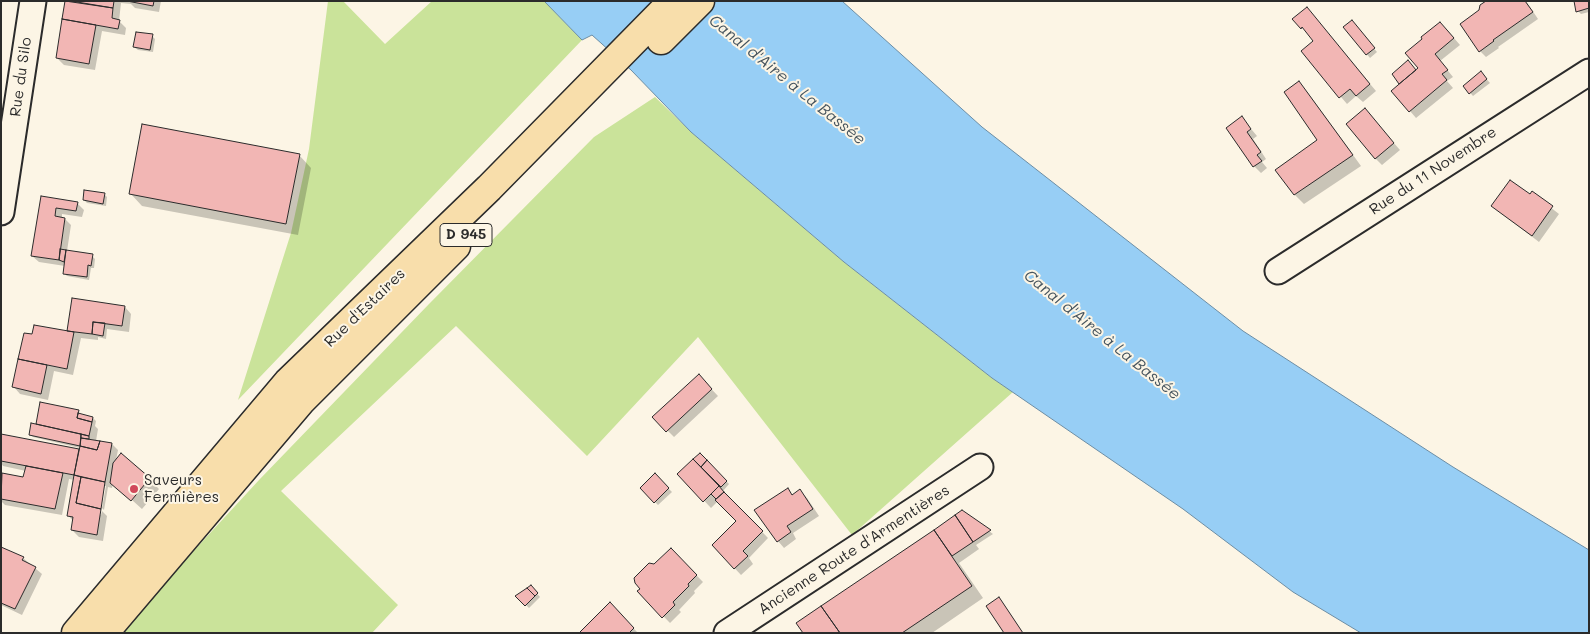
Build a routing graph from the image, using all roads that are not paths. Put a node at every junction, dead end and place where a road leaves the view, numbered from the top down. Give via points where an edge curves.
1 (33, 1) edge
2 (673, 1) edge
3 (700, 1) edge
4 (623, 64) junction
5 (1589, 72) edge
6 (1, 212) edge
7 (1278, 271) dead end
8 (980, 467) dead end
9 (76, 633) edge
10 (104, 633) edge
11 (727, 633) edge

1 - 6 street, Rue du Silo
2 - 4 main road, Rue d'Estaires / D 945
3 - 4 main road, D 945
4 - 9 main road, Rue d'Estaires / D 945 via 288,382
4 - 10 main road, D 945 via 302,400
5 - 7 street, Rue du 11 Novembre
8 - 11 street, Ancienne Route d'Armentières

